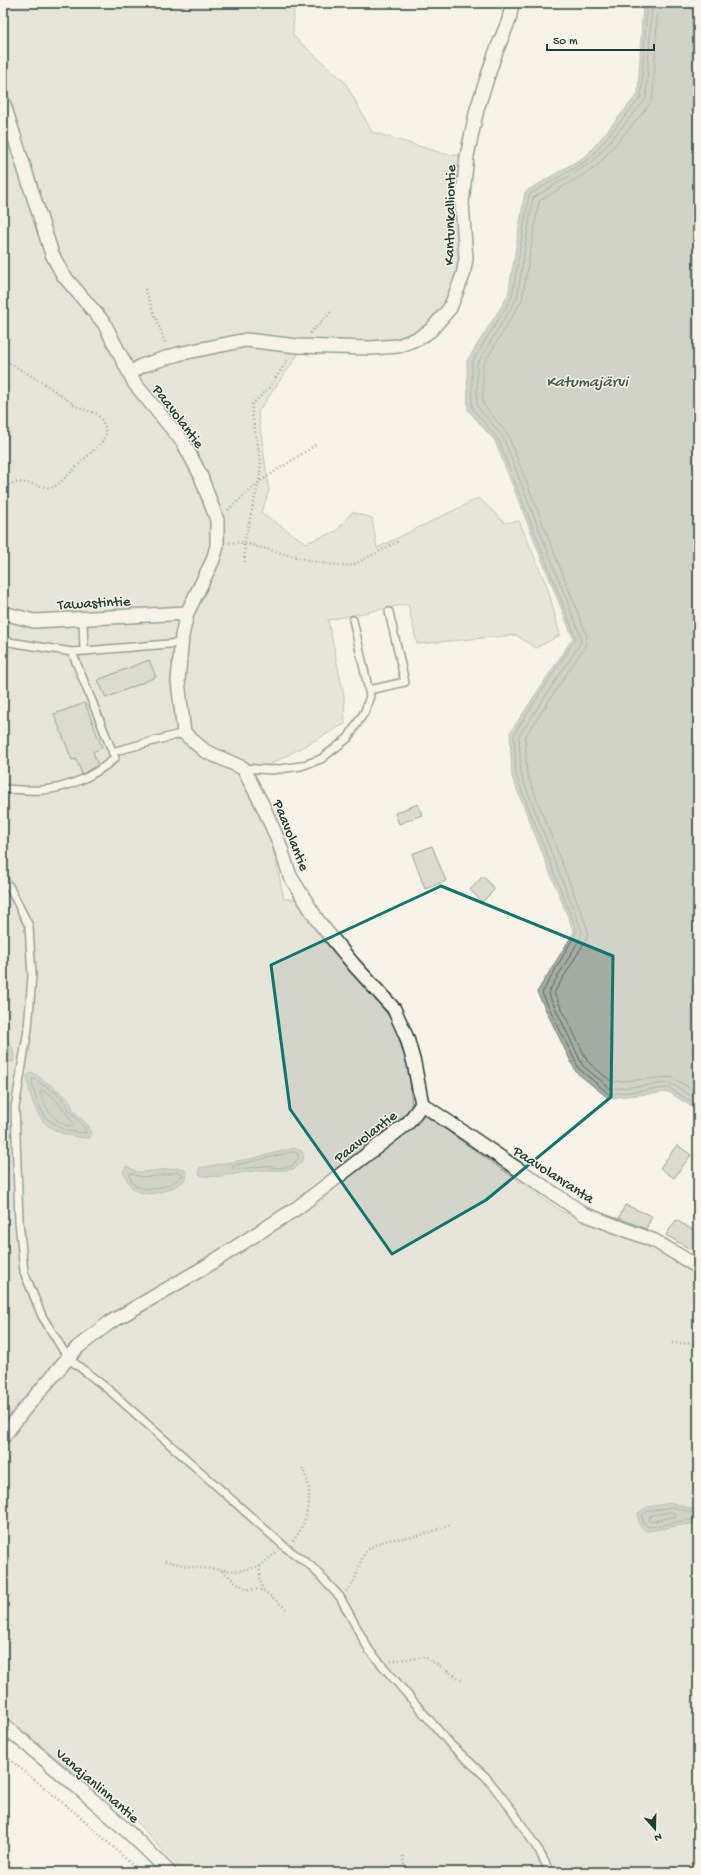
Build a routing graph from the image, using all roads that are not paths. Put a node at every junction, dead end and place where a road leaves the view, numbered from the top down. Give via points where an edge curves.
1 (512, 3) edge
2 (3, 102) edge
3 (130, 374) junction
4 (390, 612) dead end
5 (3, 613) edge
6 (187, 613) junction
7 (83, 619) junction
8 (353, 620) dead end
9 (3, 641) edge
10 (182, 643) junction
11 (84, 651) junction
12 (72, 652) junction
13 (369, 690) junction
14 (184, 733) junction
15 (112, 752) junction
16 (243, 768) junction
17 (3, 789) edge
18 (3, 880) edge
19 (422, 1104) junction
20 (698, 1266) edge
21 (68, 1358) junction
22 (3, 1437) edge
23 (3, 1725) edge
24 (169, 1872) edge
25 (550, 1872) edge

1 - 3 street, Kantunkalliontie via 509,20 477,109 467,156 462,203 466,259 463,275 450,308 431,330 398,346 371,348 297,346 246,340 170,356 141,366
2 - 3 street, Paavolantie via 52,254 63,275 104,323
3 - 6 street, Paavolantie via 135,384 183,442 200,474 217,520 217,546 213,560
4 - 13 lane via 405,682
5 - 7 street, Tawastintie via 34,621
6 - 7 street, Tawastintie
6 - 10 street, Paavolantie
7 - 11 lane
8 - 13 lane
9 - 12 lane
10 - 11 lane
10 - 14 street, Paavolantie via 178,681
11 - 12 lane
12 - 15 lane
13 - 16 lane via 370,696 365,711 348,738 321,759 302,766 272,770
14 - 15 lane
14 - 16 street via 205,751
15 - 17 lane via 114,758 102,769 62,786 41,790
16 - 19 street, Paavolantie via 278,840 290,876 318,921 394,1009 407,1038
18 - 21 lane via 9,886 29,926 32,976 28,1029 15,1108 19,1221 24,1272 42,1316
19 - 20 street, Paavolanranta via 584,1214 655,1241
19 - 21 street, Paavolantie via 408,1123 298,1208 205,1267 109,1323
21 - 22 street, Paavolantie
21 - 25 lane via 115,1395 285,1547 311,1566 340,1597 369,1650 451,1745 486,1777 512,1810
23 - 24 street, Vanajanlinnantie via 144,1846

